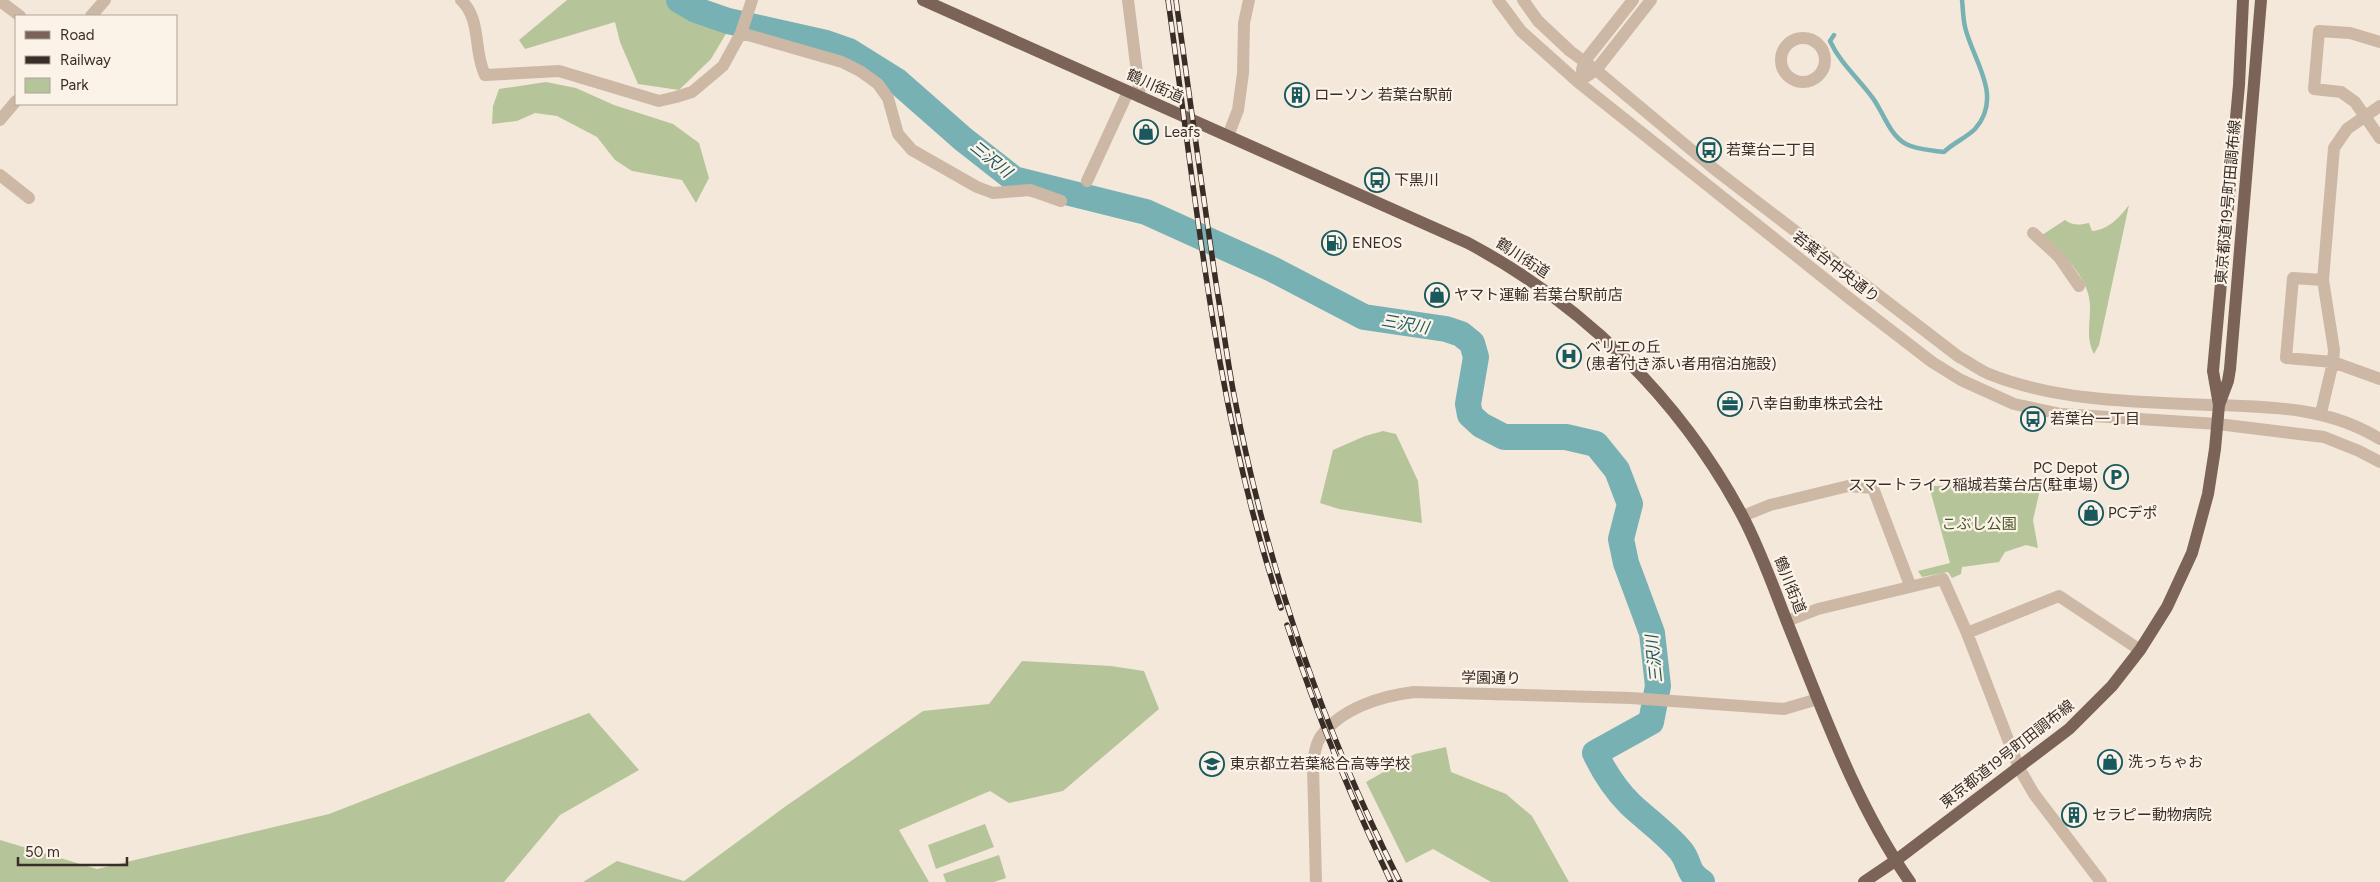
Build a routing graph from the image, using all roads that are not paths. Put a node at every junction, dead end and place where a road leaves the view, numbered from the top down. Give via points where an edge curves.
1 (105, 0) edge
2 (461, 0) edge
3 (923, 0) edge
4 (1128, 0) edge
5 (1239, 0) edge
6 (1249, 0) edge
7 (1498, 0) edge
8 (1523, 0) edge
9 (1633, 0) edge
10 (1651, 0) edge
11 (2243, 0) edge
12 (2261, 0) edge
13 (0, 1) edge
14 (750, 6) edge
15 (19, 15) edge
16 (92, 15) edge
17 (1244, 23) junction
18 (741, 33) junction
19 (2380, 42) edge
20 (1584, 62) junction
21 (1596, 70) junction
22 (1578, 82) junction
23 (1128, 92) junction
24 (1140, 97) junction
25 (15, 102) edge
26 (2380, 106) edge
27 (2366, 116) junction
28 (0, 120) edge
29 (1228, 136) junction
30 (2380, 138) edge
31 (0, 175) edge
32 (1087, 181) dead end
33 (29, 198) dead end
34 (1061, 201) dead end
35 (2033, 232) dead end
36 (2323, 280) junction
37 (2079, 286) dead end
38 (2333, 362) junction
39 (2380, 379) edge
40 (2219, 405) junction
41 (2321, 413) junction
42 (2218, 424) junction
43 (2380, 438) edge
44 (2380, 462) edge
45 (1743, 516) junction
46 (1910, 586) junction
47 (1787, 621) junction
48 (1967, 633) junction
49 (2140, 650) junction
50 (1818, 699) junction
51 (2019, 768) junction
52 (1895, 861) junction
53 (1316, 882) edge
54 (1864, 882) edge
55 (1910, 882) edge
56 (2101, 882) edge

1 - 16 street
2 - 18 street via 467,6 478,33 480,66 484,75 559,71 659,101 692,92 724,66
3 - 23 main road, 鶴川街道
4 - 24 street
5 - 17 street
6 - 17 street
7 - 22 street, 若葉台中央通り via 1521,31
8 - 20 street, 若葉台中央通り via 1538,21
9 - 20 street
10 - 21 street
11 - 40 main road, 東京都道19号町田調布線 via 2239,85 2213,371
12 - 40 main road, 東京都道19号町田調布線 via 2230,370
13 - 15 street
14 - 18 street
17 - 29 street via 1239,105
18 - 34 street via 842,62 860,71 878,84 888,98 898,134 912,150 976,187 993,193 1030,190
19 - 27 street via 2350,34 2319,31 2314,89 2341,92
20 - 21 street, 若葉台中央通り
20 - 22 street
21 - 22 street
21 - 40 street, 若葉台中央通り via 1721,174 1959,357 1988,373 2030,388 2065,395
22 - 42 street, 若葉台中央通り via 1870,314 1961,380 2014,404 2061,414
23 - 24 main road, 鶴川街道
23 - 32 street
24 - 29 main road, 鶴川街道
25 - 28 street
26 - 27 street
27 - 30 street
27 - 36 street via 2346,129 2334,148
29 - 45 main road, 鶴川街道 via 1468,243 1558,299 1612,345 1656,390 1716,470
31 - 33 street
35 - 37 street via 2059,257
36 - 38 street
36 - 38 street via 2294,278 2286,358
38 - 39 street
38 - 41 street
40 - 41 street, 若葉台中央通り
40 - 42 main road, 東京都道19号町田調布線
41 - 43 street, 若葉台中央通り
42 - 44 street, 若葉台中央通り via 2324,437
42 - 49 main road, 東京都道19号町田調布線 via 2208,494 2192,553 2167,607
45 - 46 street via 1770,505 1848,486 1873,488
45 - 47 main road, 鶴川街道
46 - 47 street via 1818,609
46 - 48 street via 1943,579
47 - 50 main road, 鶴川街道
48 - 49 street via 2059,596
48 - 51 street
49 - 51 main road, 東京都道19号町田調布線 via 2112,686 2069,729
50 - 52 main road, 鶴川街道 via 1859,796
50 - 53 street, 学園通り via 1784,710 1675,700 1414,692 1368,703 1337,720 1321,737 1315,751
51 - 52 main road, 東京都道19号町田調布線
51 - 56 street via 2034,794
52 - 54 main road, 東京都道19号町田調布線
52 - 55 main road, 鶴川街道

